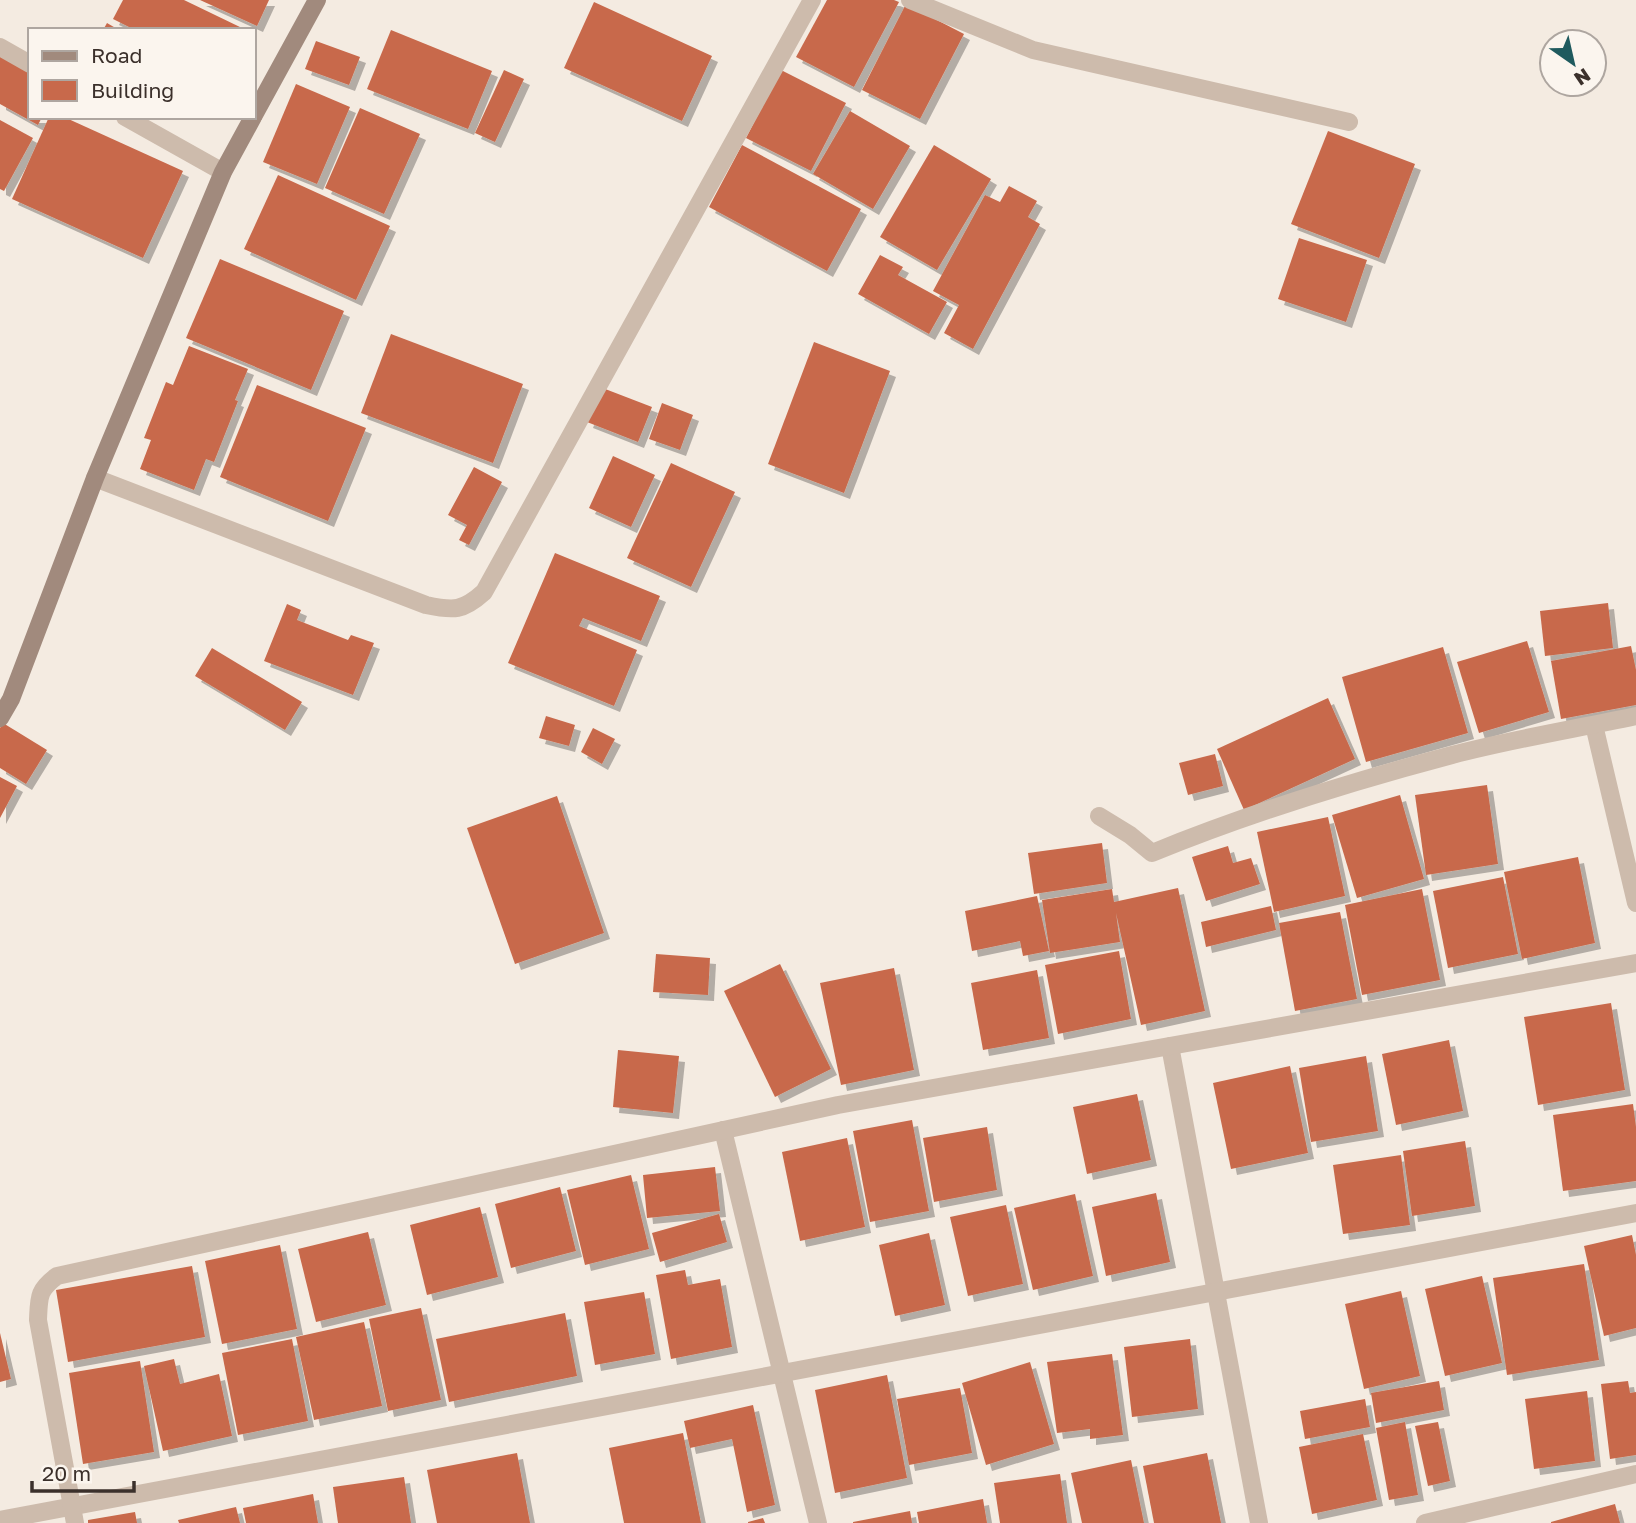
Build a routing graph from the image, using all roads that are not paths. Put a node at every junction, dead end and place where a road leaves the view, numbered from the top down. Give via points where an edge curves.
1 (317, 0) edge
2 (812, 0) edge
3 (910, 0) edge
4 (0, 47) edge
5 (28, 63) edge
6 (256, 111) edge
7 (129, 119) edge
8 (251, 119) edge
9 (1349, 122) dead end
10 (223, 172) junction
11 (95, 478) junction
12 (1636, 716) edge
13 (0, 718) edge
14 (1594, 725) junction
15 (1099, 816) dead end
16 (1636, 903) edge
17 (1636, 963) edge
18 (1170, 1046) junction
19 (723, 1130) junction
20 (1636, 1213) edge
21 (1217, 1292) junction
22 (782, 1372) junction
23 (1636, 1474) edge
24 (73, 1514) edge
25 (0, 1520) edge
26 (818, 1523) edge
27 (1259, 1523) edge
28 (1425, 1523) edge

1 - 6 main road
2 - 11 street via 484,592 469,605 449,610 426,605
3 - 9 street via 1033,50
4 - 5 street
7 - 10 street
8 - 10 main road
10 - 11 main road
11 - 13 main road
12 - 14 street
14 - 15 street via 1455,754 1291,801 1152,853
14 - 16 street
17 - 18 street
18 - 19 street
18 - 21 street
19 - 22 street
19 - 24 street via 57,1276 44,1285 38,1320
20 - 21 street
21 - 22 street
21 - 27 street
22 - 24 street
22 - 26 street
23 - 28 street
24 - 25 street

